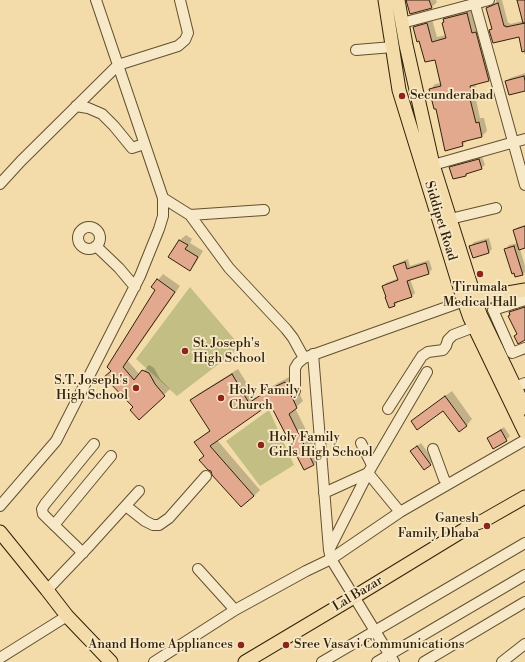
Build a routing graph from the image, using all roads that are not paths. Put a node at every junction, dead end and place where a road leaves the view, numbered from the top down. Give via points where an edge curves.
1 (96, 0) edge
2 (180, 0) edge
3 (385, 0) edge
4 (398, 0) edge
5 (489, 0) edge
6 (475, 4) junction
7 (402, 23) junction
8 (392, 47) junction
9 (356, 50) dead end
10 (118, 65) junction
11 (76, 106) junction
12 (525, 139) edge
13 (513, 142) junction
14 (144, 144) junction
15 (432, 165) junction
16 (0, 184) edge
17 (525, 185) edge
18 (163, 198) junction
19 (496, 208) dead end
20 (264, 210) dead end
21 (190, 215) junction
22 (450, 219) junction
23 (96, 246) dead end
24 (135, 287) junction
25 (525, 290) edge
26 (469, 300) junction
27 (525, 300) edge
28 (474, 327) junction
29 (525, 348) edge
30 (308, 356) junction
31 (428, 372) dead end
32 (520, 385) edge
33 (295, 390) dead end
34 (525, 408) edge
35 (388, 409) dead end
36 (525, 432) edge
37 (525, 440) edge
38 (361, 443) dead end
39 (94, 444) dead end
40 (433, 449) dead end
41 (111, 456) dead end
42 (370, 469) junction
43 (206, 476) dead end
44 (448, 484) junction
45 (525, 489) edge
46 (139, 491) dead end
47 (324, 493) junction
48 (525, 497) edge
49 (0, 506) edge
50 (126, 506) junction
51 (400, 512) junction
52 (472, 524) junction
53 (54, 525) junction
54 (0, 532) edge
55 (525, 543) edge
56 (83, 553) junction
57 (330, 554) junction
58 (198, 569) dead end
59 (525, 575) edge
60 (47, 590) junction
61 (354, 597) junction
62 (525, 602) edge
63 (235, 610) junction
64 (67, 616) junction
65 (375, 631) junction
66 (525, 644) edge
67 (0, 658) edge
68 (392, 658) edge
69 (504, 661) edge
70 (111, 662) edge
71 (154, 662) edge
72 (245, 662) edge
73 (322, 662) edge
74 (377, 662) edge
75 (424, 662) edge

1 - 10 street
2 - 10 street via 188,33 185,40 178,46
3 - 8 main road, Siddipet Road
4 - 7 main road, Siddipet Road
5 - 6 street
6 - 7 street
6 - 13 street
7 - 15 main road, Siddipet Road
8 - 9 street
8 - 26 main road, Siddipet Road via 400,90
10 - 11 street
10 - 14 street
11 - 14 street via 102,114 132,148
11 - 16 street
12 - 13 street
13 - 15 street
13 - 17 street
14 - 18 street
15 - 22 main road, Siddipet Road
18 - 21 street
18 - 24 street via 160,229
19 - 22 street
20 - 21 street
21 - 30 street via 229,268
22 - 26 main road, Siddipet Road
23 - 24 street
24 - 49 street via 56,441
25 - 26 main road
26 - 28 main road, Siddipet Road
26 - 30 street
26 - 32 main road, Siddipet Road via 480,314
27 - 29 street via 493,310 512,353
28 - 35 street via 453,335 443,350 428,352 422,356
28 - 36 main road, Siddipet Road
30 - 33 street via 298,362
30 - 47 street
31 - 42 street
32 - 34 main road, Siddipet Road
37 - 44 street
38 - 42 street
39 - 53 street via 42,509 43,514
40 - 44 street
41 - 53 street
42 - 47 street
42 - 51 street
42 - 57 street
43 - 50 street via 169,518 158,525 145,521
44 - 51 street
45 - 52 main road, Lal Bazar via 479,515
46 - 50 street
47 - 57 street
48 - 52 main road, Lal Bazar via 483,521
50 - 56 street
51 - 57 street
52 - 61 main road, Lal Bazar
53 - 56 street
54 - 60 main road
55 - 65 street
56 - 60 street
57 - 61 street
57 - 63 street via 306,571
58 - 63 street
59 - 68 street
60 - 64 main road
61 - 65 street
61 - 72 main road, Lal Bazar
62 - 75 street
63 - 71 street
64 - 67 street
64 - 70 main road
65 - 68 street
65 - 73 street
66 - 69 street
68 - 74 street

